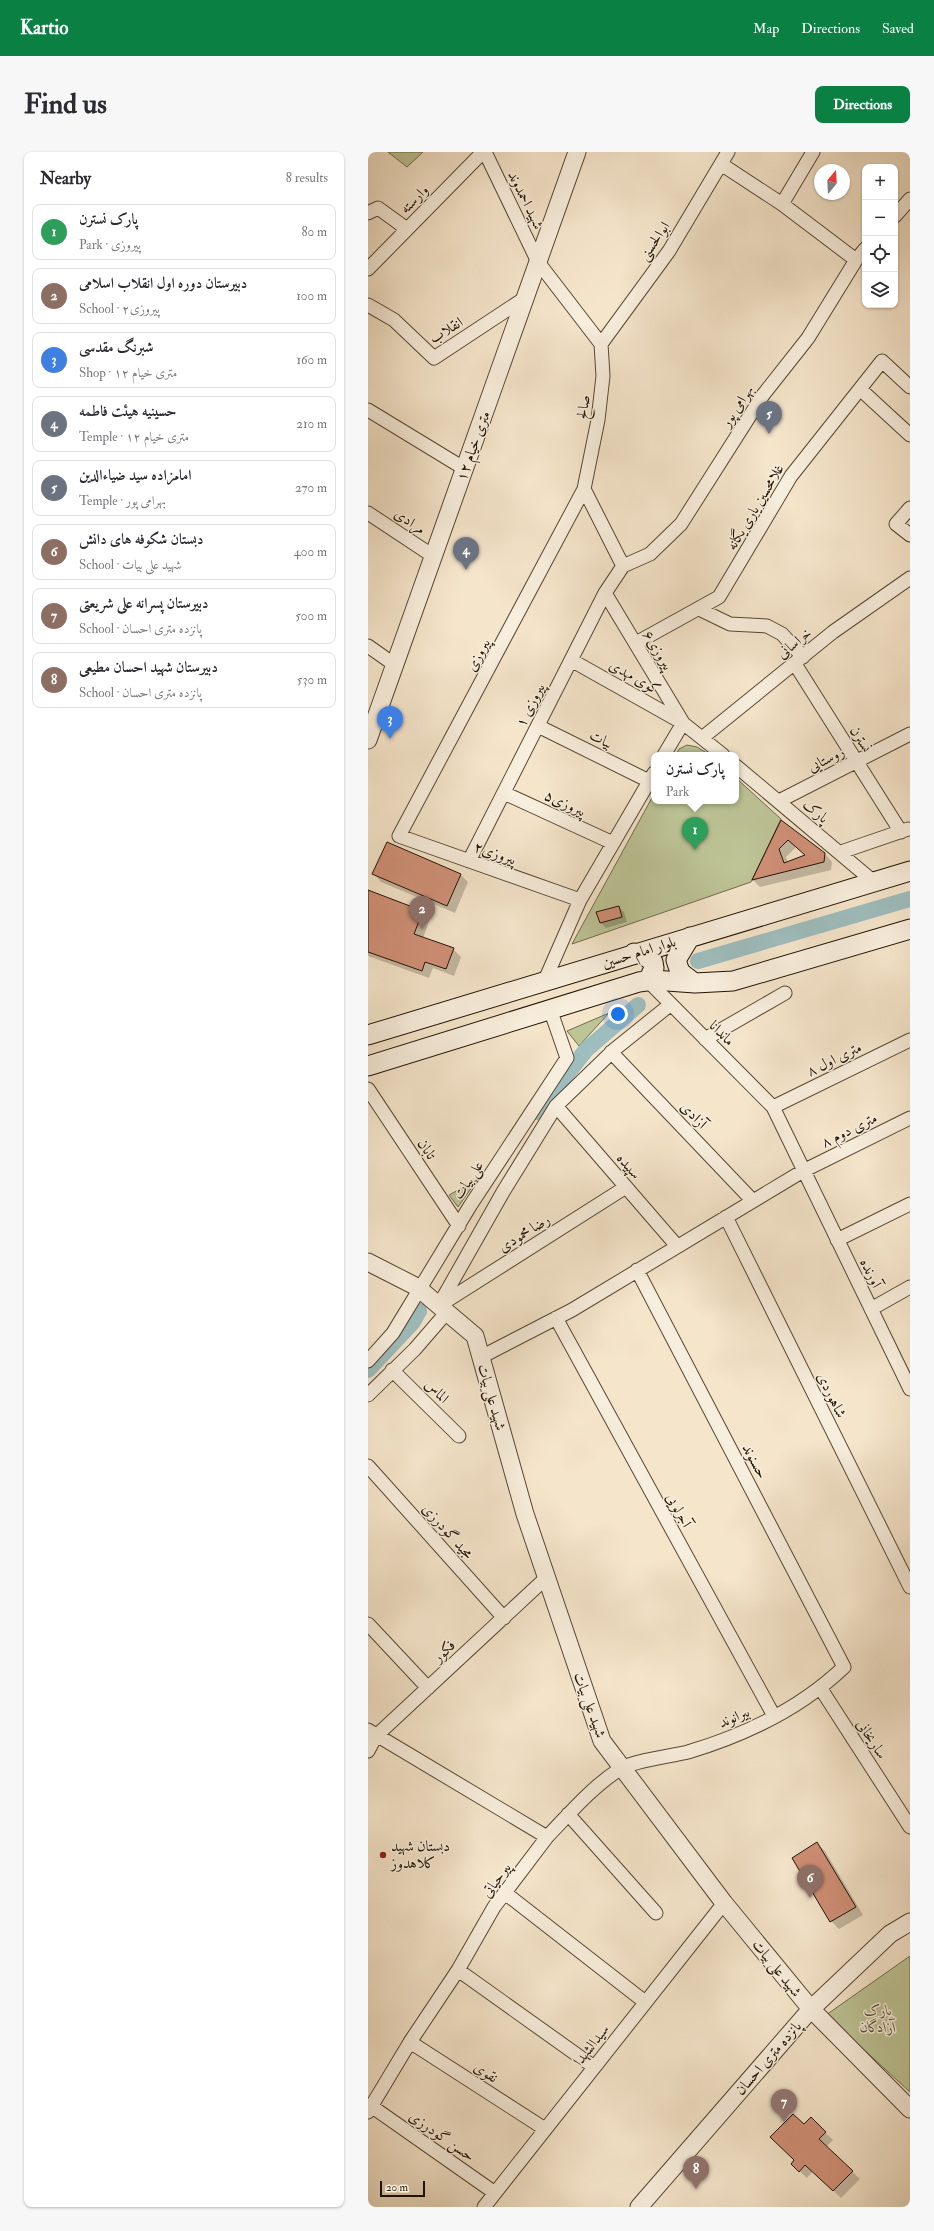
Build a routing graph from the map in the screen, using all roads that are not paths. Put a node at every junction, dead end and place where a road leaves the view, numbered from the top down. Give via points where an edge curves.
1 (484, 152) edge
2 (577, 152) edge
3 (728, 152) edge
4 (813, 152) edge
5 (721, 164) junction
6 (910, 199) edge
7 (782, 204) junction
8 (368, 213) edge
9 (898, 213) edge
10 (407, 229) junction
11 (862, 253) edge
12 (856, 260) junction
13 (538, 262) junction
14 (368, 269) edge
15 (525, 298) junction
16 (368, 305) edge
17 (600, 344) junction
18 (910, 387) edge
19 (860, 389) junction
20 (368, 410) edge
21 (910, 435) edge
22 (465, 469) junction
23 (584, 489) junction
24 (910, 508) edge
25 (368, 512) edge
26 (910, 534) edge
27 (433, 556) junction
28 (624, 566) junction
29 (910, 578) edge
30 (605, 593) junction
31 (699, 609) junction
32 (636, 643) junction
33 (368, 646) edge
34 (571, 660) junction
35 (799, 660) junction
36 (395, 665) junction
37 (683, 722) junction
38 (538, 726) junction
39 (910, 734) edge
40 (702, 738) junction
41 (368, 740) edge
42 (666, 752) edge
43 (719, 752) edge
44 (857, 761) junction
45 (739, 768) edge
46 (651, 777) edge
47 (651, 779) edge
48 (504, 793) junction
49 (779, 801) junction
50 (906, 830) edge
51 (400, 836) joint
52 (613, 843) junction
53 (841, 852) junction
54 (469, 861) junction
55 (910, 870) edge
56 (874, 882) junction
57 (580, 900) junction
58 (910, 929) edge
59 (690, 936) junction
60 (634, 954) junction
61 (545, 980) junction
62 (648, 981) junction
63 (693, 982) junction
64 (785, 993) dead end
65 (671, 1004) junction
66 (550, 1009) junction
67 (368, 1035) edge
68 (705, 1039) junction
69 (910, 1040) edge
70 (611, 1052) junction
71 (368, 1066) edge
72 (368, 1089) edge
73 (556, 1106) junction
74 (773, 1107) junction
75 (910, 1118) edge
76 (803, 1171) junction
77 (626, 1187) junction
78 (752, 1201) junction
79 (910, 1204) edge
80 (726, 1217) junction
81 (459, 1226) junction
82 (838, 1240) junction
83 (677, 1246) junction
84 (368, 1262) edge
85 (637, 1270) junction
86 (910, 1287) edge
87 (421, 1290) junction
88 (443, 1309) junction
89 (871, 1309) junction
90 (556, 1318) junction
91 (481, 1357) junction
92 (368, 1361) edge
93 (392, 1370) junction
94 (906, 1372) edge
95 (910, 1390) edge
96 (368, 1394) edge
97 (459, 1436) dead end
98 (368, 1466) edge
99 (546, 1578) junction
100 (910, 1587) edge
101 (504, 1618) junction
102 (368, 1624) edge
103 (844, 1667) joint
104 (428, 1688) junction
105 (821, 1689) junction
106 (774, 1716) junction
107 (372, 1733) edge
108 (368, 1751) edge
109 (622, 1768) junction
110 (568, 1814) junction
111 (910, 1827) edge
112 (547, 1837) junction
113 (505, 1893) junction
114 (724, 1903) junction
115 (656, 1913) dead end
116 (910, 1922) edge
117 (458, 1970) junction
118 (645, 2002) junction
119 (810, 2009) junction
120 (410, 2042) junction
121 (594, 2067) junction
122 (370, 2109) edge
123 (910, 2109) edge
124 (545, 2129) junction
125 (495, 2193) junction
126 (484, 2207) edge
127 (639, 2207) edge

1 - 10 street, وارسته
1 - 13 street, شهید احمدوند
2 - 13 street, ۱۲ متری خیام
3 - 5 street, ابوالحسنی
4 - 7 street
5 - 7 street
5 - 17 street, ابوالحسنی via 669,251
6 - 9 street
7 - 12 street
8 - 10 street via 378,208
10 - 14 street, وارسته
11 - 12 street, بهرامی پور
12 - 28 street, بهرامی پور via 808,338 763,395 681,524 650,554
13 - 15 street, ۱۲ متری خیام
13 - 17 street
15 - 16 street, انقلاب via 434,358 394,320
15 - 22 street, ۱۲ متری خیام
17 - 23 street, صالح via 603,376 598,420
18 - 19 street, غلامحسین یاری یگانه via 882,361
19 - 21 street
19 - 31 street, غلامحسین یاری یگانه via 791,476 719,598
20 - 22 street
22 - 27 street, ۱۲ متری خیام
23 - 28 street
23 - 51 street, پیروزی
24 - 26 street via 896,524
25 - 27 street, مرادی
27 - 36 street, ۱۲ متری خیام
28 - 30 street, پیروزی ۱
29 - 35 street, خراسانی
30 - 32 street, پیروزی۶
30 - 34 street, پیروزی ۱
31 - 32 street, غلامحسین یاری یگانه
31 - 35 street, نسترن via 730,624 767,626 782,634
32 - 37 street, پیروزی۶
33 - 36 street
34 - 37 street, کوی مهدی
34 - 38 street, پیروزی ۱
35 - 40 street, خراسانی
35 - 44 street, نسترن
36 - 41 street, ۱۲ متری خیام
37 - 40 street
37 - 42 street
38 - 46 street, بیات
38 - 48 street, پیروزی ۱
39 - 44 street, روستایی
40 - 43 street
44 - 49 street, روستایی
44 - 50 street, نسترن
45 - 49 street, پارک
47 - 52 street
48 - 52 street, پیروزی۵
48 - 54 street, پیروزی ۱
49 - 53 street, پارک
50 - 53 street
51 - 54 street, پیروزی۲
52 - 57 street
53 - 56 street, پارک
54 - 57 street, پیروزی۲
55 - 56 main road, بلوار امام حسین
56 - 59 main road, بلوار امام حسین
57 - 61 street
58 - 63 main road, بلوار امام حسین via 733,981
59 - 60 main road, بلوار امام حسین
59 - 63 main road via 676,960 680,972
60 - 61 main road, بلوار امام حسین
60 - 62 main road via 644,955 653,962 654,968
61 - 67 main road, بلوار امام حسین
62 - 63 main road, بلوار امام حسین
62 - 65 street, ماندانا
62 - 66 main road, بلوار امام حسین
64 - 68 street
65 - 68 street, ماندانا
65 - 70 street
66 - 71 main road, بلوار امام حسین
66 - 81 street, علی بیات via 567,1058
68 - 74 street, ماندانا
69 - 74 street, ۸ متری اول
70 - 73 street
70 - 78 street, آزادی
72 - 81 street, تابان
73 - 77 street, سپیده
73 - 88 street via 503,1192
74 - 76 street, ماندانا
75 - 76 street, ۸ متری دوم
76 - 78 street
76 - 82 street, آورنده
77 - 83 street, سپیده
77 - 88 street, رضا محمودی
78 - 80 street
79 - 82 street
80 - 83 street
80 - 100 street, شاهوردی
81 - 87 street, علی بیات
82 - 89 street, آورنده
83 - 85 street
84 - 87 street, شهید علی بیات
85 - 90 street
85 - 103 street, حسنوند
86 - 89 street
87 - 88 street, شهید علی بیات
87 - 92 street, علی بیات via 393,1333
88 - 91 street, شهید علی بیات via 475,1336
88 - 93 street via 415,1349
89 - 94 street, آورنده
90 - 91 street
90 - 106 street, آجرلویی
91 - 99 street, شهید علی بیات via 525,1514
93 - 96 street
93 - 97 street, الماس
94 - 95 street, آورنده
98 - 101 street, مجید گودرزی
99 - 101 street, فکور
99 - 109 street, شهید علی بیات via 602,1741
101 - 104 street, فکور
102 - 104 street
103 - 105 street, بیرانوند
104 - 107 street, فکور
105 - 106 street, بیرانوند
105 - 111 street, ساریخانی
106 - 109 street, بیرانوند via 740,1734 688,1752
107 - 108 street, فکور
107 - 112 street
109 - 110 street, پیرحیاتی via 585,1796
109 - 114 street, شهید علی بیات
110 - 112 street, پیرحیاتی
110 - 115 street
112 - 113 street, پیرحیاتی
113 - 117 street, پیرحیاتی
113 - 118 street
114 - 118 street, سیدالشهدا
114 - 119 street, شهید علی بیات
116 - 119 street, پانزده متری احسان via 890,1934
117 - 120 street, پیرحیاتی
117 - 121 street
118 - 121 street, سیدالشهدا
119 - 123 street, شهید علی بیات
119 - 127 street, پانزده متری احسان
120 - 122 street, پیرحیاتی
120 - 124 street, نقوی
121 - 124 street, سیدالشهدا
122 - 125 street, حسن گودرزی
124 - 125 street, سیدالشهدا
125 - 126 street, سیدالشهدا

